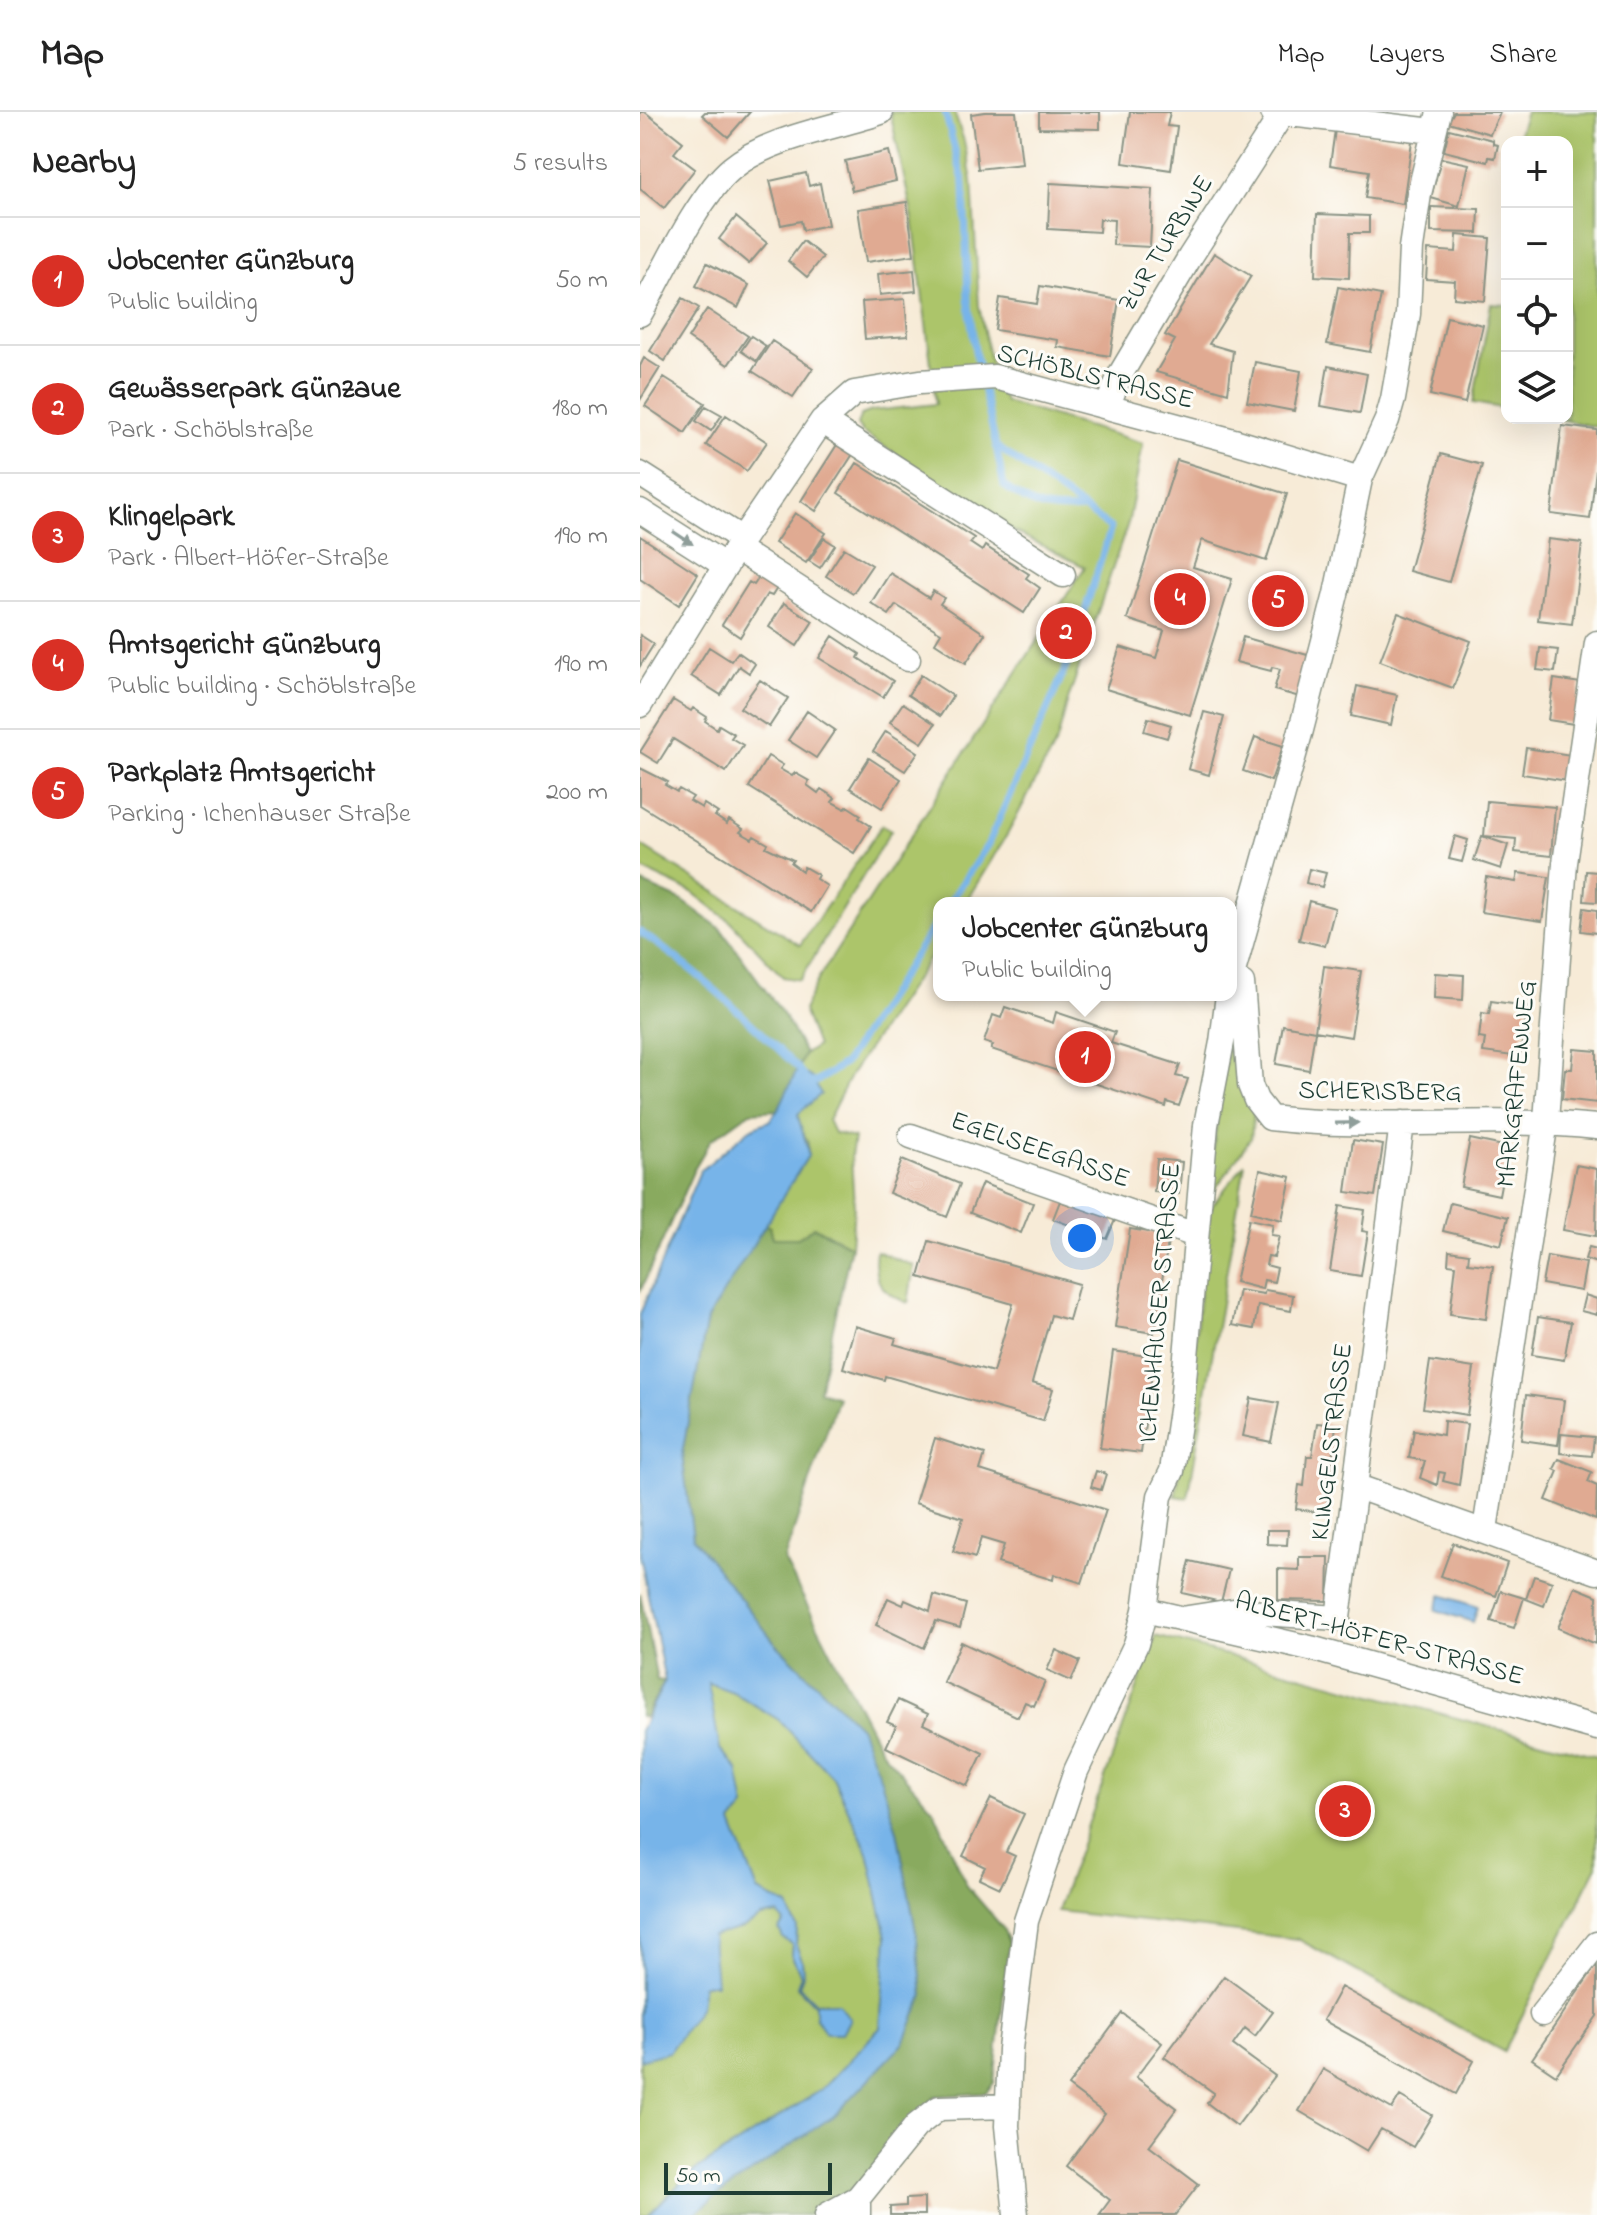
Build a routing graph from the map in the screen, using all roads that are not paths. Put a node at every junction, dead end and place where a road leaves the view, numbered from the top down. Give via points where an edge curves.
1 (881, 112) edge
2 (1277, 113) edge
3 (1436, 121) edge
4 (640, 314) edge
5 (1107, 407) junction
6 (822, 421) junction
7 (640, 474) edge
8 (1360, 479) junction
9 (640, 511) edge
10 (735, 551) junction
11 (1063, 575) dead end
12 (1597, 643) edge
13 (908, 659) dead end
14 (640, 705) edge
15 (1237, 957) edge
16 (1237, 981) edge
17 (1227, 1001) edge
18 (1546, 1121) junction
19 (1402, 1123) junction
20 (1597, 1127) edge
21 (911, 1136) dead end
22 (1195, 1235) junction
23 (1355, 1486) junction
24 (1485, 1530) junction
25 (1597, 1572) edge
26 (1145, 1610) junction
27 (1188, 1618) junction
28 (1597, 1728) edge
29 (1597, 1944) edge
30 (1542, 2014) dead end
31 (1008, 2106) junction
32 (858, 2207) edge
33 (827, 2215) edge
34 (1016, 2215) edge

1 - 4 street via 778,145 732,168 710,193
2 - 3 street
2 - 5 street, ZUR TURBINE via 1127,361
3 - 8 street via 1419,194 1395,386 1387,420
5 - 6 street, SCHÖBLSTRASSE via 995,377 854,393
5 - 8 street, SCHÖBLSTRASSE
6 - 10 street, SCHÖBLSTRASSE
6 - 11 street
7 - 10 street
8 - 15 street via 1301,730
9 -> 10 street
10 - 13 street
10 - 14 street, SCHÖBLSTRASSE
12 - 18 street, MARKGRAFENWEG via 1565,863
16 -> 19 street, SCHERISBERG via 1242,983 1250,1085 1270,1118 1319,1124
17 - 22 street, ICHENHAUSER STRASSE via 1206,1125
18 - 19 street, SCHERISBERG
18 - 20 street, SCHERISBERG
18 - 24 street, MARKGRAFENWEG
19 - 23 street, KLINGELSTRASSE
21 - 22 street, EGELSEEGASSE
22 - 26 street, ICHENHAUSER STRASSE via 1180,1417 1172,1471 1160,1496
23 - 24 street
23 - 27 street, KLINGELSTRASSE via 1338,1618 1233,1611
24 - 25 street
26 - 27 street, ALBERT-HÖFER-STRASSE
26 - 31 street, ICHENHAUSER STRASSE via 1136,1644 1076,1771 1026,1921
27 - 28 street, ALBERT-HÖFER-STRASSE
29 - 30 street
31 - 32 street via 939,2108 916,2126
31 - 34 street, ICHENHAUSER STRASSE
32 - 33 street

